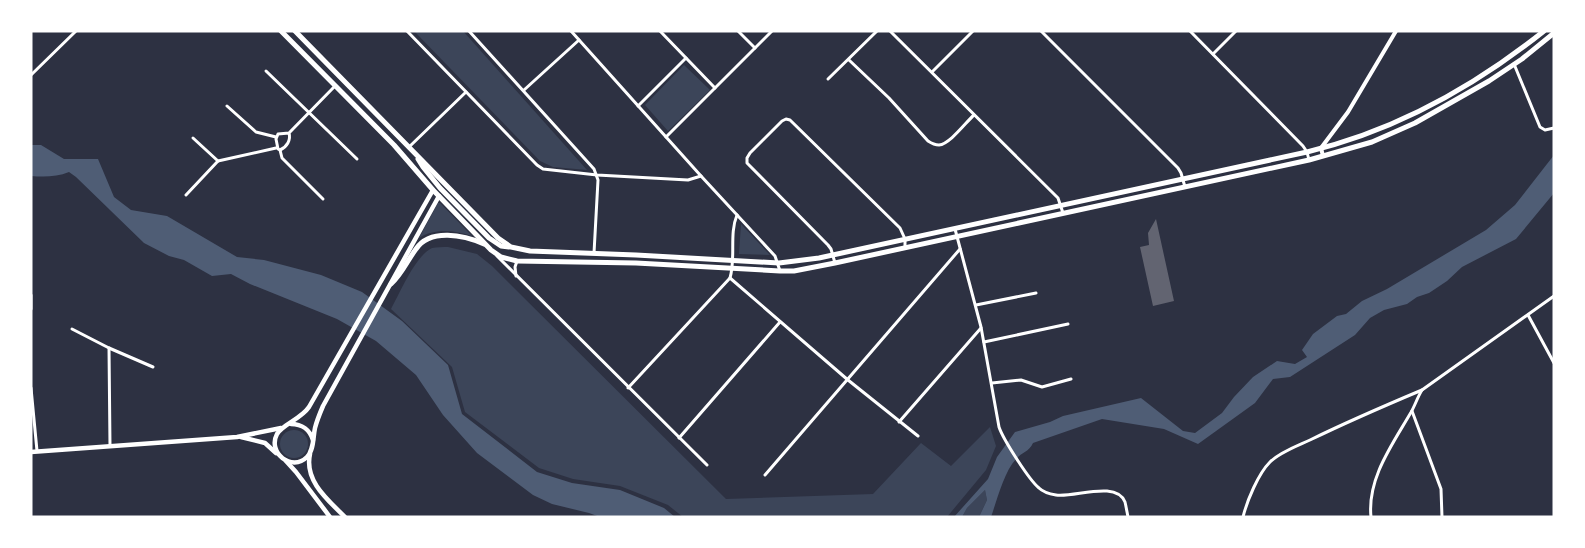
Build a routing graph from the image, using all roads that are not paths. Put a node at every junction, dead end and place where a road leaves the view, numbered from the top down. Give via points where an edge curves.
1 (76, 31) edge
2 (281, 31) edge
3 (295, 31) edge
4 (407, 31) edge
5 (469, 31) edge
6 (571, 31) edge
7 (660, 31) edge
8 (738, 31) edge
9 (772, 31) edge
10 (877, 31) edge
11 (890, 31) edge
12 (973, 31) edge
13 (1041, 31) edge
14 (1190, 31) edge
15 (1235, 31) edge
16 (1396, 31) edge
17 (1544, 31) edge
18 (1554, 34) edge
19 (579, 40) junction
20 (755, 48) junction
21 (1213, 54) junction
22 (686, 58) junction
23 (849, 60) junction
24 (1514, 64) junction
25 (266, 71) dead end
26 (932, 72) junction
27 (31, 75) edge
28 (828, 79) dead end
29 (335, 86) junction
30 (715, 88) junction
31 (524, 90) junction
32 (466, 92) junction
33 (227, 106) dead end
34 (638, 106) junction
35 (310, 113) junction
36 (974, 115) junction
37 (1554, 128) edge
38 (289, 133) junction
39 (276, 137) junction
40 (666, 137) junction
41 (193, 138) dead end
42 (409, 147) junction
43 (1321, 148) junction
44 (278, 149) junction
45 (414, 152) junction
46 (1307, 152) junction
47 (1323, 156) junction
48 (357, 159) dead end
49 (1309, 160) junction
50 (218, 161) junction
51 (597, 175) junction
52 (701, 176) junction
53 (1183, 179) junction
54 (1186, 187) junction
55 (440, 188) junction
56 (433, 190) junction
57 (186, 195) dead end
58 (439, 196) junction
59 (323, 199) dead end
60 (1061, 206) junction
61 (1063, 214) junction
62 (737, 215) junction
63 (955, 228) junction
64 (957, 237) junction
65 (905, 239) junction
66 (486, 245) junction
67 (510, 247) junction
68 (905, 247) junction
69 (960, 249) junction
70 (491, 250) junction
71 (594, 253) junction
72 (834, 255) junction
73 (517, 261) junction
74 (733, 261) junction
75 (779, 263) junction
76 (836, 263) junction
77 (732, 268) junction
78 (780, 271) junction
79 (516, 277) junction
80 (730, 278) junction
81 (391, 284) junction
82 (1036, 293) dead end
83 (31, 295) edge
84 (1554, 296) edge
85 (976, 305) junction
86 (31, 309) edge
87 (1528, 315) junction
88 (780, 322) junction
89 (1068, 324) dead end
90 (72, 328) dead end
91 (981, 328) junction
92 (984, 342) junction
93 (109, 348) junction
94 (1554, 363) edge
95 (153, 367) dead end
96 (1071, 379) dead end
97 (848, 380) junction
98 (992, 383) junction
99 (31, 388) edge
100 (628, 388) junction
101 (1422, 390) junction
102 (1412, 411) junction
103 (899, 422) junction
104 (286, 426) junction
105 (918, 436) dead end
106 (237, 437) junction
107 (679, 438) junction
108 (313, 441) junction
109 (110, 447) junction
110 (312, 449) junction
111 (31, 452) edge
112 (37, 452) junction
113 (279, 456) junction
114 (284, 460) junction
115 (707, 465) dead end
116 (765, 474) dead end
117 (330, 517) edge
118 (345, 517) edge
119 (1128, 517) edge
120 (1243, 517) edge
121 (1372, 517) edge
122 (1442, 517) edge

1 - 27 street
2 - 29 main road
3 - 42 main road
4 - 32 street
5 - 31 street
6 - 19 street
7 - 22 street
8 - 20 street
9 - 20 street
10 - 23 street
11 - 26 street
12 - 26 street
13 - 53 street via 1178,168
14 - 21 street
15 - 21 street
16 - 43 street via 1348,112
17 - 43 main road via 1485,74 1413,114 1365,136
18 - 24 main road
19 - 31 street
19 - 34 street
20 - 30 street
21 - 46 street
22 - 30 street
22 - 34 street
23 - 28 street
23 - 36 street via 933,144 945,144
24 - 37 street via 1540,127 1545,130
24 - 47 main road via 1404,128 1372,142
25 - 35 street
26 - 36 street
29 - 35 street
29 - 56 main road
30 - 40 street
31 - 51 street
32 - 42 street
32 - 51 street via 543,169
33 - 39 street via 256,132
34 - 40 street
35 - 38 street
35 - 48 street
36 - 60 street via 1058,198
38 - 39 street via 280,133
38 - 44 street via 285,147
39 - 44 street
40 - 52 street
41 - 50 street
42 - 45 main road
43 - 46 main road
43 - 47 street
44 - 50 street
44 - 59 street via 282,158
45 - 55 main road
45 - 67 main road
46 - 49 street
46 - 53 main road
47 - 49 main road
49 - 54 main road
50 - 57 street
51 - 52 street via 688,180
51 - 71 street
52 - 62 street
53 - 54 street
53 - 60 main road
54 - 61 main road
55 - 56 main road
55 - 58 main road
55 - 67 main road via 489,238 501,246
56 - 58 main road
56 - 104 main road via 307,410
58 - 66 main road
58 - 81 main road
60 - 61 street
60 - 63 main road
61 - 64 main road
62 - 74 street
62 - 75 street
63 - 64 street
63 - 65 main road
64 - 68 main road
64 - 69 street
65 - 68 street
65 - 72 main road
65 - 72 street via 900,228 786,119 750,153 747,158 749,166 828,245
66 - 70 main road
66 - 81 main road via 459,237 426,239
67 - 71 main road via 530,251
68 - 76 main road
69 - 85 street
69 - 97 street
70 - 73 main road via 501,257
70 - 79 street
71 - 74 main road
72 - 75 main road
72 - 76 street
73 - 77 main road
73 - 79 street
74 - 75 main road
74 - 77 street
75 - 78 street
76 - 78 main road
77 - 78 main road
77 - 80 street
79 - 100 street
80 - 88 street
80 - 100 street
81 - 108 main road via 320,412
82 - 85 street
83 - 86 street
84 - 87 street
85 - 91 street
87 - 94 street
87 - 101 street
88 - 97 street
88 - 107 street
89 - 92 street
90 - 93 street
91 - 92 street
91 - 103 street
92 - 98 street
93 - 95 street
93 - 109 street
96 - 98 street via 1042,387 1021,380
97 - 103 street
97 - 116 street
98 - 119 street via 1003,439 1034,483 1045,492 1058,496 1115,492 1125,502
99 - 112 street
100 - 107 street
101 - 102 street
101 - 120 street via 1277,456 1266,466 1247,502
102 - 121 street via 1378,472 1371,498
102 - 122 street via 1441,489
103 - 105 street
104 - 106 main road
104 - 108 main road via 303,426
104 - 113 main road via 275,440
106 - 109 main road
106 - 113 main road via 265,443
107 - 115 street
108 - 110 main road
109 - 112 main road
110 - 114 main road via 308,457 300,461
110 - 118 main road via 309,465 313,480
111 - 112 main road
113 - 114 main road
114 - 117 main road

